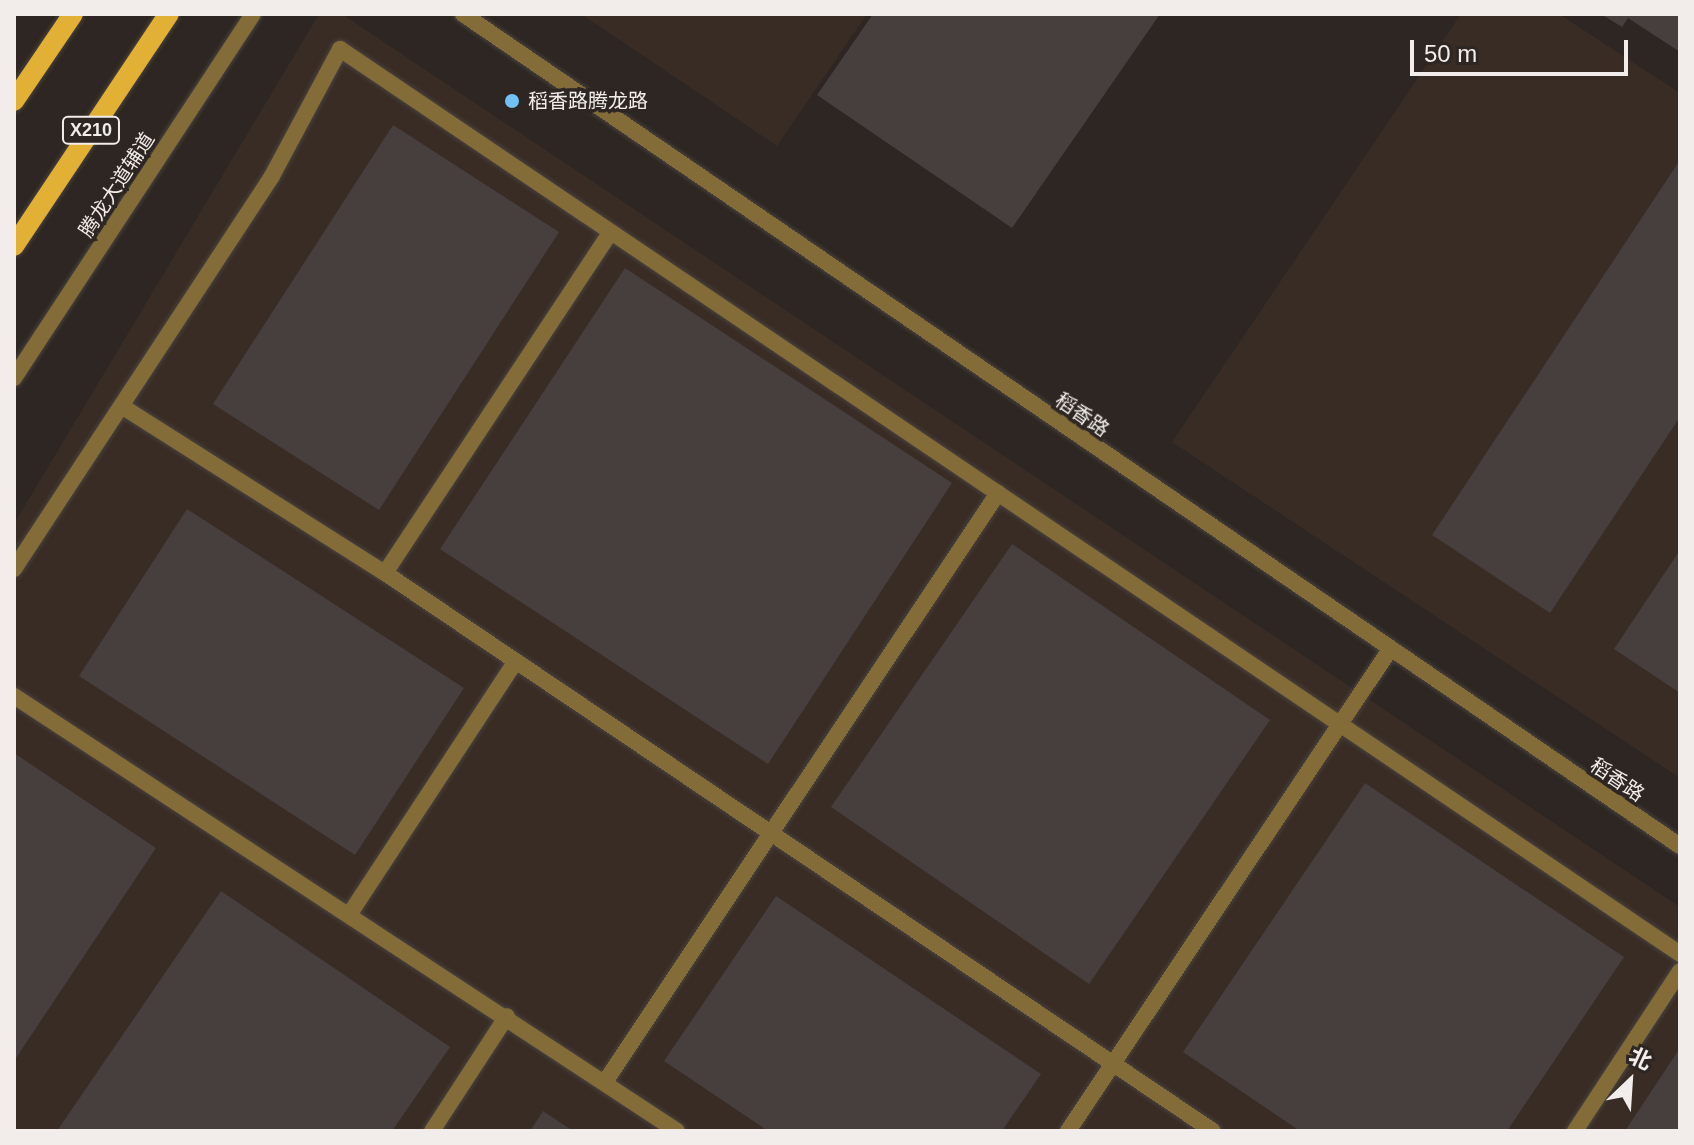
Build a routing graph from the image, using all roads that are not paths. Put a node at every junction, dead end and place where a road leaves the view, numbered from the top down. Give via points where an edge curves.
1 (73, 14) edge
2 (169, 14) edge
3 (253, 14) edge
4 (463, 14) edge
5 (14, 101) edge
6 (609, 235) junction
7 (14, 246) edge
8 (14, 378) edge
9 (123, 407) junction
10 (998, 493) junction
11 (14, 569) edge
12 (385, 573) junction
13 (1389, 651) junction
14 (516, 661) junction
15 (14, 696) edge
16 (1338, 726) junction
17 (768, 830) junction
18 (1680, 846) edge
19 (351, 912) junction
20 (1680, 954) edge
21 (1680, 971) edge
22 (507, 1016) junction
23 (1114, 1062) junction
24 (605, 1082) junction
25 (432, 1131) edge
26 (677, 1131) edge
27 (1068, 1131) edge
28 (1213, 1131) edge
29 (1575, 1131) edge

1 - 5 main road
2 - 7 main road, X210
3 - 8 street, 腾龙大道辅道
4 - 13 street, 稻香路
6 - 9 street via 340,49 272,176
6 - 10 street
6 - 12 street
9 - 11 street
9 - 12 street
10 - 16 street
10 - 17 street
12 - 14 street
13 - 16 street
13 - 18 street, 稻香路
14 - 17 street
14 - 19 street
15 - 19 street
16 - 20 street
16 - 23 street
17 - 23 street
17 - 24 street
19 - 22 street
21 - 29 street
22 - 24 street
22 - 25 street
23 - 27 street
23 - 28 street
24 - 26 street

